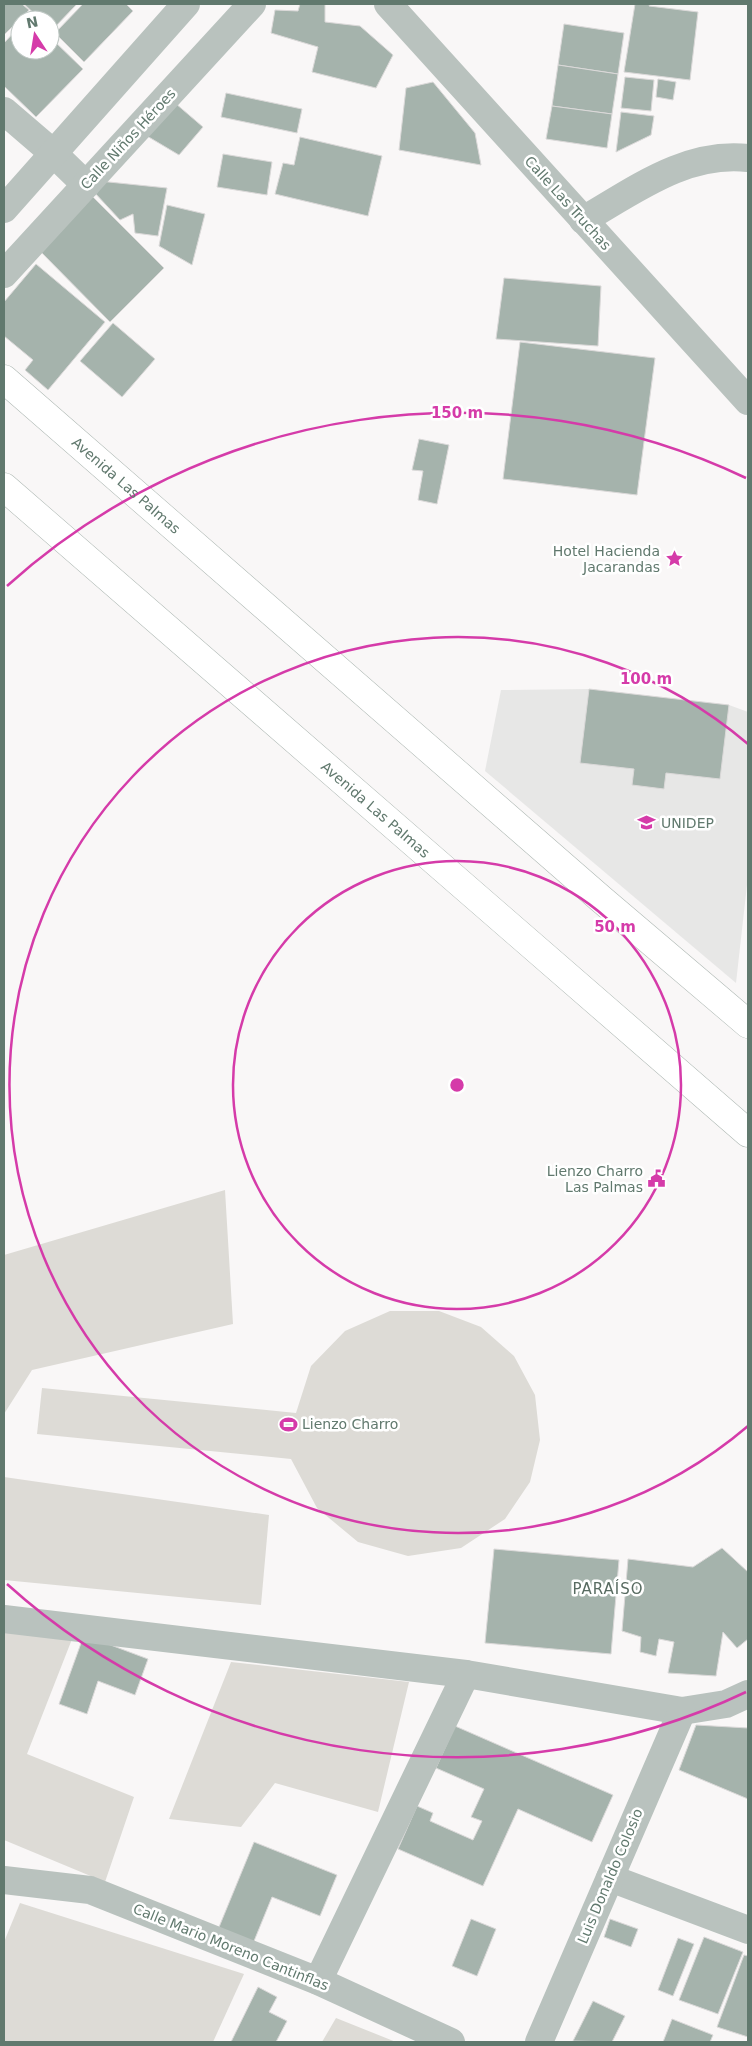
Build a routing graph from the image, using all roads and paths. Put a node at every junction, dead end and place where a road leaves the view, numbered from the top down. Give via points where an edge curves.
1 (252, 4) edge
2 (388, 4) edge
3 (178, 7) edge
4 (4, 111) edge
5 (53, 153) junction
6 (748, 158) edge
7 (86, 185) junction
8 (4, 209) edge
9 (583, 220) junction
10 (4, 274) edge
11 (4, 378) edge
12 (748, 401) edge
13 (4, 487) edge
14 (748, 1024) edge
15 (748, 1134) edge
16 (4, 1619) edge
17 (466, 1674) junction
18 (748, 1694) edge
19 (682, 1711) junction
20 (610, 1878) junction
21 (4, 1880) edge
22 (748, 1930) edge
23 (318, 1981) junction
24 (450, 2042) edge
25 (539, 2042) edge

1 - 7 street, Calle Niños Héroes
2 - 9 street, Calle Las Truchas
3 - 5 street
4 - 5 street
5 - 7 street
5 - 8 street
6 - 9 street via 731,156 698,161 669,170
7 - 10 street, Calle Niños Héroes
9 - 12 street, Calle Las Truchas
11 - 14 main road, Avenida Las Palmas
13 - 15 main road, Avenida Las Palmas
16 - 17 street
17 - 19 street
17 - 23 street
18 - 19 street via 726,1704
19 - 20 street, Luis Donaldo Colosio
20 - 22 street
20 - 25 street, Luis Donaldo Colosio
21 - 23 street, Calle Mario Moreno Cantinflas via 90,1890
23 - 24 street, Calle Mario Moreno Cantinflas

